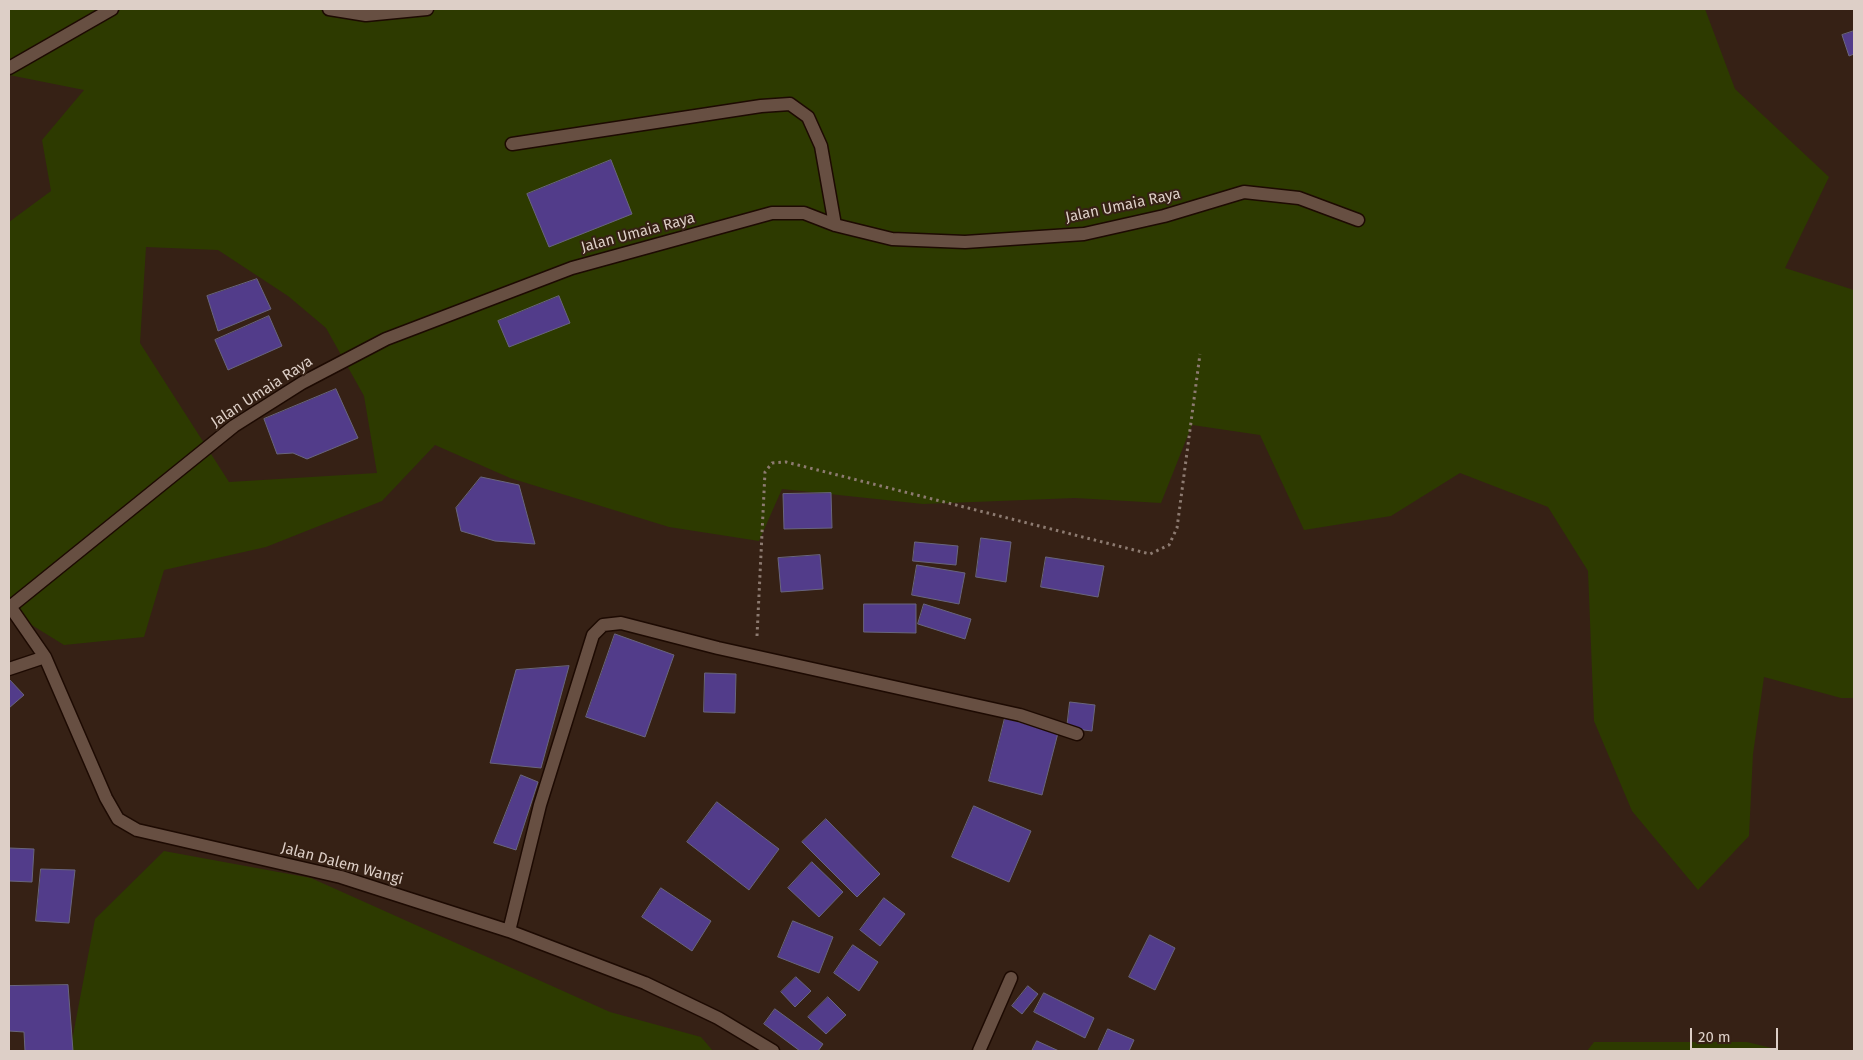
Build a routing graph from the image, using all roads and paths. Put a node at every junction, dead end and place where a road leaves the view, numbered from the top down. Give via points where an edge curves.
1 (112, 9) edge
2 (329, 9) edge
3 (427, 9) edge
4 (9, 68) edge
5 (512, 144) dead end
6 (1358, 220) dead end
7 (836, 225) junction
8 (1200, 354) dead end
9 (9, 606) edge
10 (756, 656) junction
11 (45, 658) junction
12 (9, 668) edge
13 (1077, 734) dead end
14 (509, 931) junction
15 (1011, 978) dead end
16 (773, 1051) edge
17 (979, 1051) edge

1 - 4 street
2 - 3 street via 366,15
5 - 7 street via 790,104 808,117 821,146
6 - 7 street, Jalan Umaia Raya via 1299,198 1244,192 1164,216 1084,234 965,242 892,239
7 - 9 street, Jalan Umaia Raya via 804,213 772,213 572,268 386,338 302,383 234,426
8 - 10 path via 1176,528 1169,545 1150,554 786,462 772,463 765,472
9 - 11 street, Jalan Dalem Wangi
10 - 13 street via 1020,715
10 - 14 street via 621,623 603,625 593,635 540,805
11 - 12 street
11 - 14 street, Jalan Dalem Wangi via 118,819 137,830 341,877
14 - 16 street, Jalan Dalem Wangi via 645,983 718,1018
15 - 17 street

